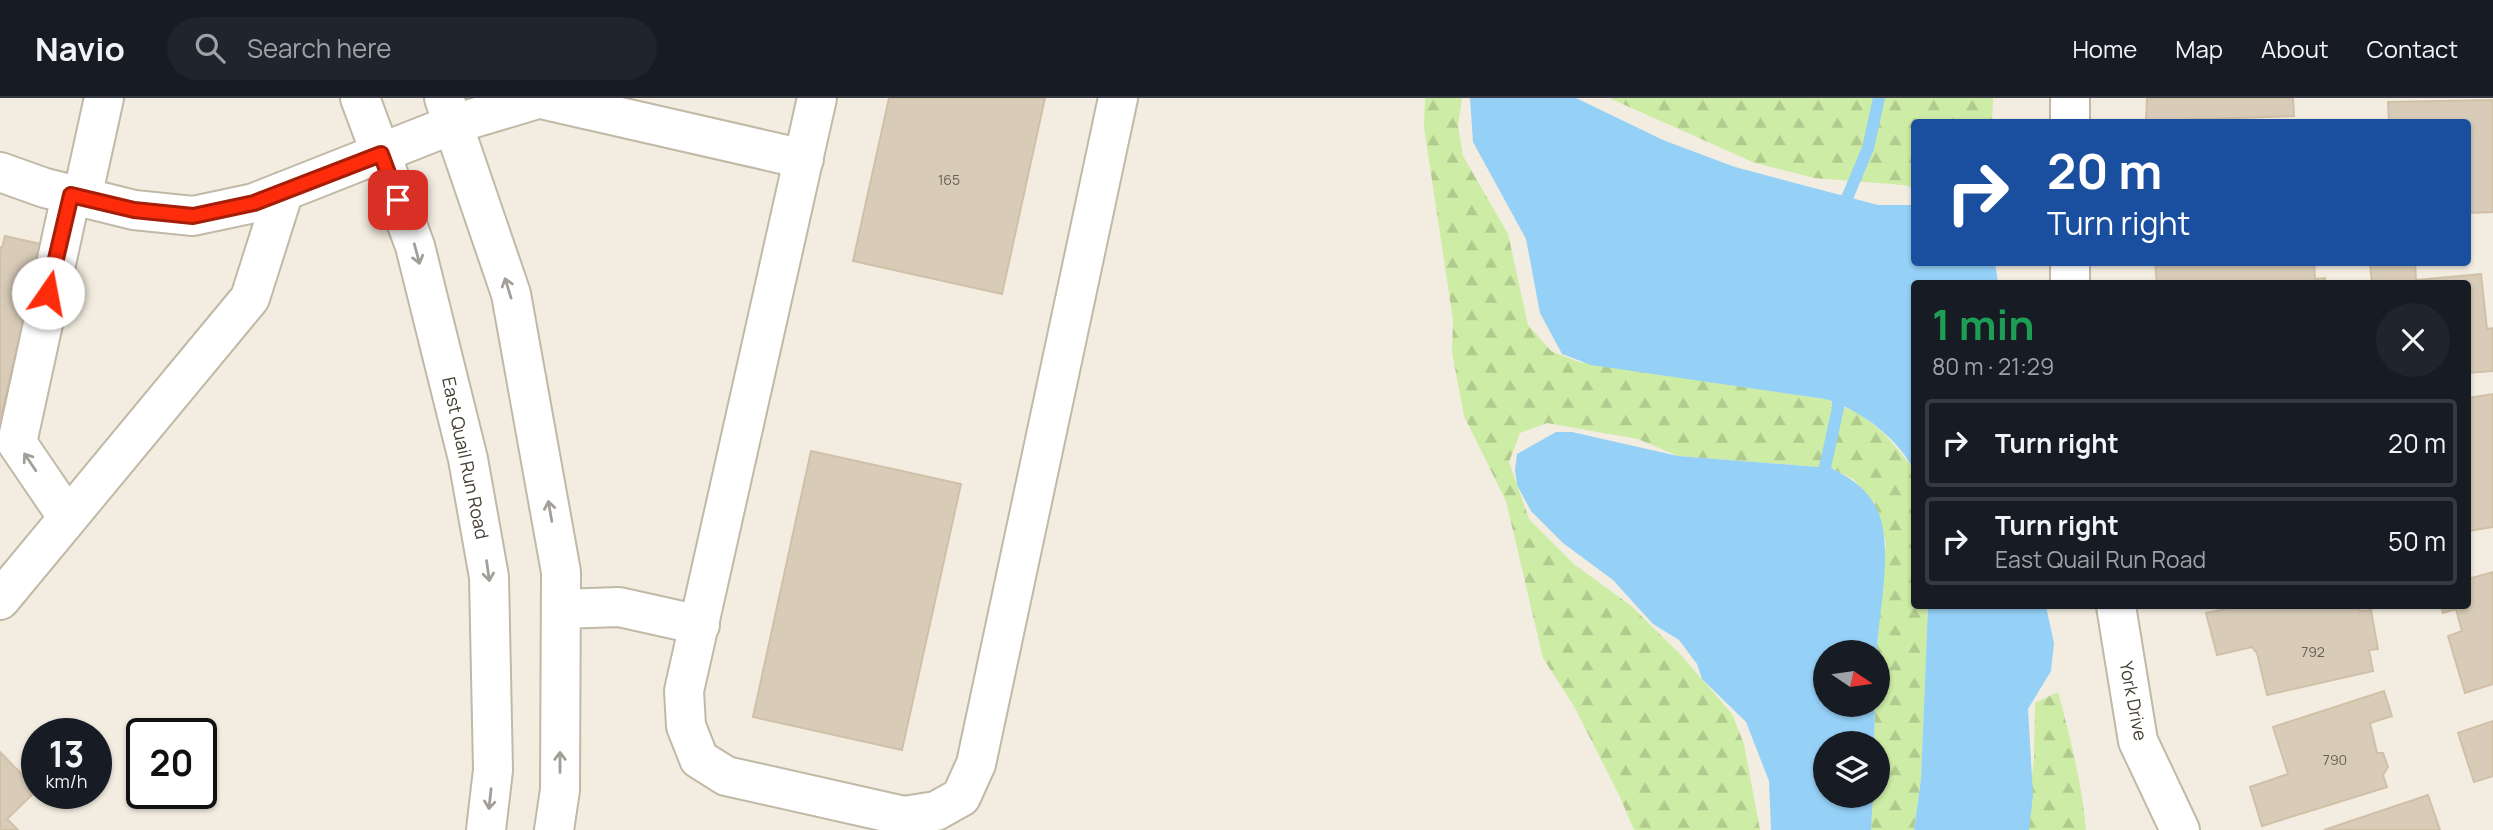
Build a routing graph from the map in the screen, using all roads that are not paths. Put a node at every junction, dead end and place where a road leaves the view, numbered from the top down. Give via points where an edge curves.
1 (104, 98) edge
2 (360, 98) edge
3 (817, 98) edge
4 (1118, 98) edge
5 (2070, 98) edge
6 (541, 99) edge
7 (449, 111) edge
8 (2070, 119) edge
9 (381, 154) junction
10 (804, 159) junction
11 (0, 172) edge
12 (284, 191) junction
13 (76, 197) junction
14 (68, 518) junction
15 (0, 600) edge
16 (561, 608) junction
17 (2116, 609) edge
18 (700, 625) junction
19 (486, 830) edge
20 (554, 830) edge
21 (2180, 830) edge

1 - 13 street
2 - 9 street, East Quail Run Road
3 - 10 street
4 - 18 street via 976,764 961,797 936,811 904,816 726,776 699,759 686,726 684,691
5 - 8 street
6 - 7 street
6 - 10 street
7 - 9 street
16 -> 7 street via 561,572 511,294
9 - 12 street
9 -> 19 street, East Quail Run Road via 415,246 468,458 489,577 493,769
10 - 18 street
11 - 13 street
12 - 13 street via 254,203 193,216 134,210
12 - 14 street via 250,298
14 -> 13 street via 17,443
14 - 15 street
16 - 18 street via 619,607
20 -> 16 street via 560,790
17 - 21 street, York Drive via 2138,741

